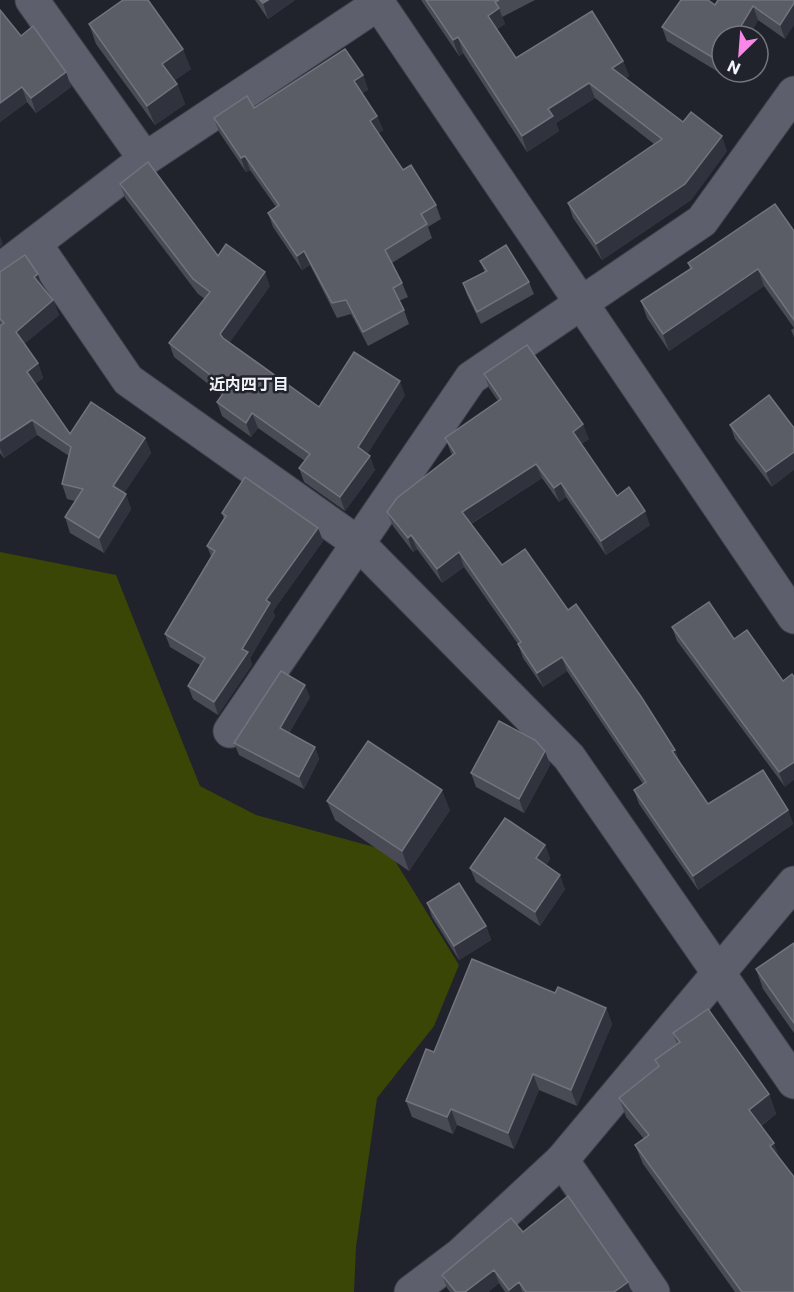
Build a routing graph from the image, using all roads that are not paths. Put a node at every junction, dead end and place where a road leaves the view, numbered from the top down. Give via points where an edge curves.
1 (32, 0) edge
2 (377, 2) edge
3 (794, 93) edge
4 (145, 159) junction
5 (36, 245) junction
6 (0, 270) edge
7 (581, 305) junction
8 (358, 543) junction
9 (794, 617) edge
10 (230, 731) dead end
11 (794, 883) edge
12 (719, 973) junction
13 (794, 1082) edge
14 (562, 1160) junction
15 (411, 1292) edge
16 (653, 1292) edge

1 - 4 street
2 - 4 street
2 - 7 street
3 - 7 street via 702,221
4 - 5 street
5 - 6 street
5 - 8 street via 128,380
7 - 8 street via 471,378
7 - 9 street
8 - 10 street
8 - 12 street via 569,757
11 - 12 street
12 - 13 street
12 - 14 street
14 - 15 street via 460,1255
14 - 16 street

